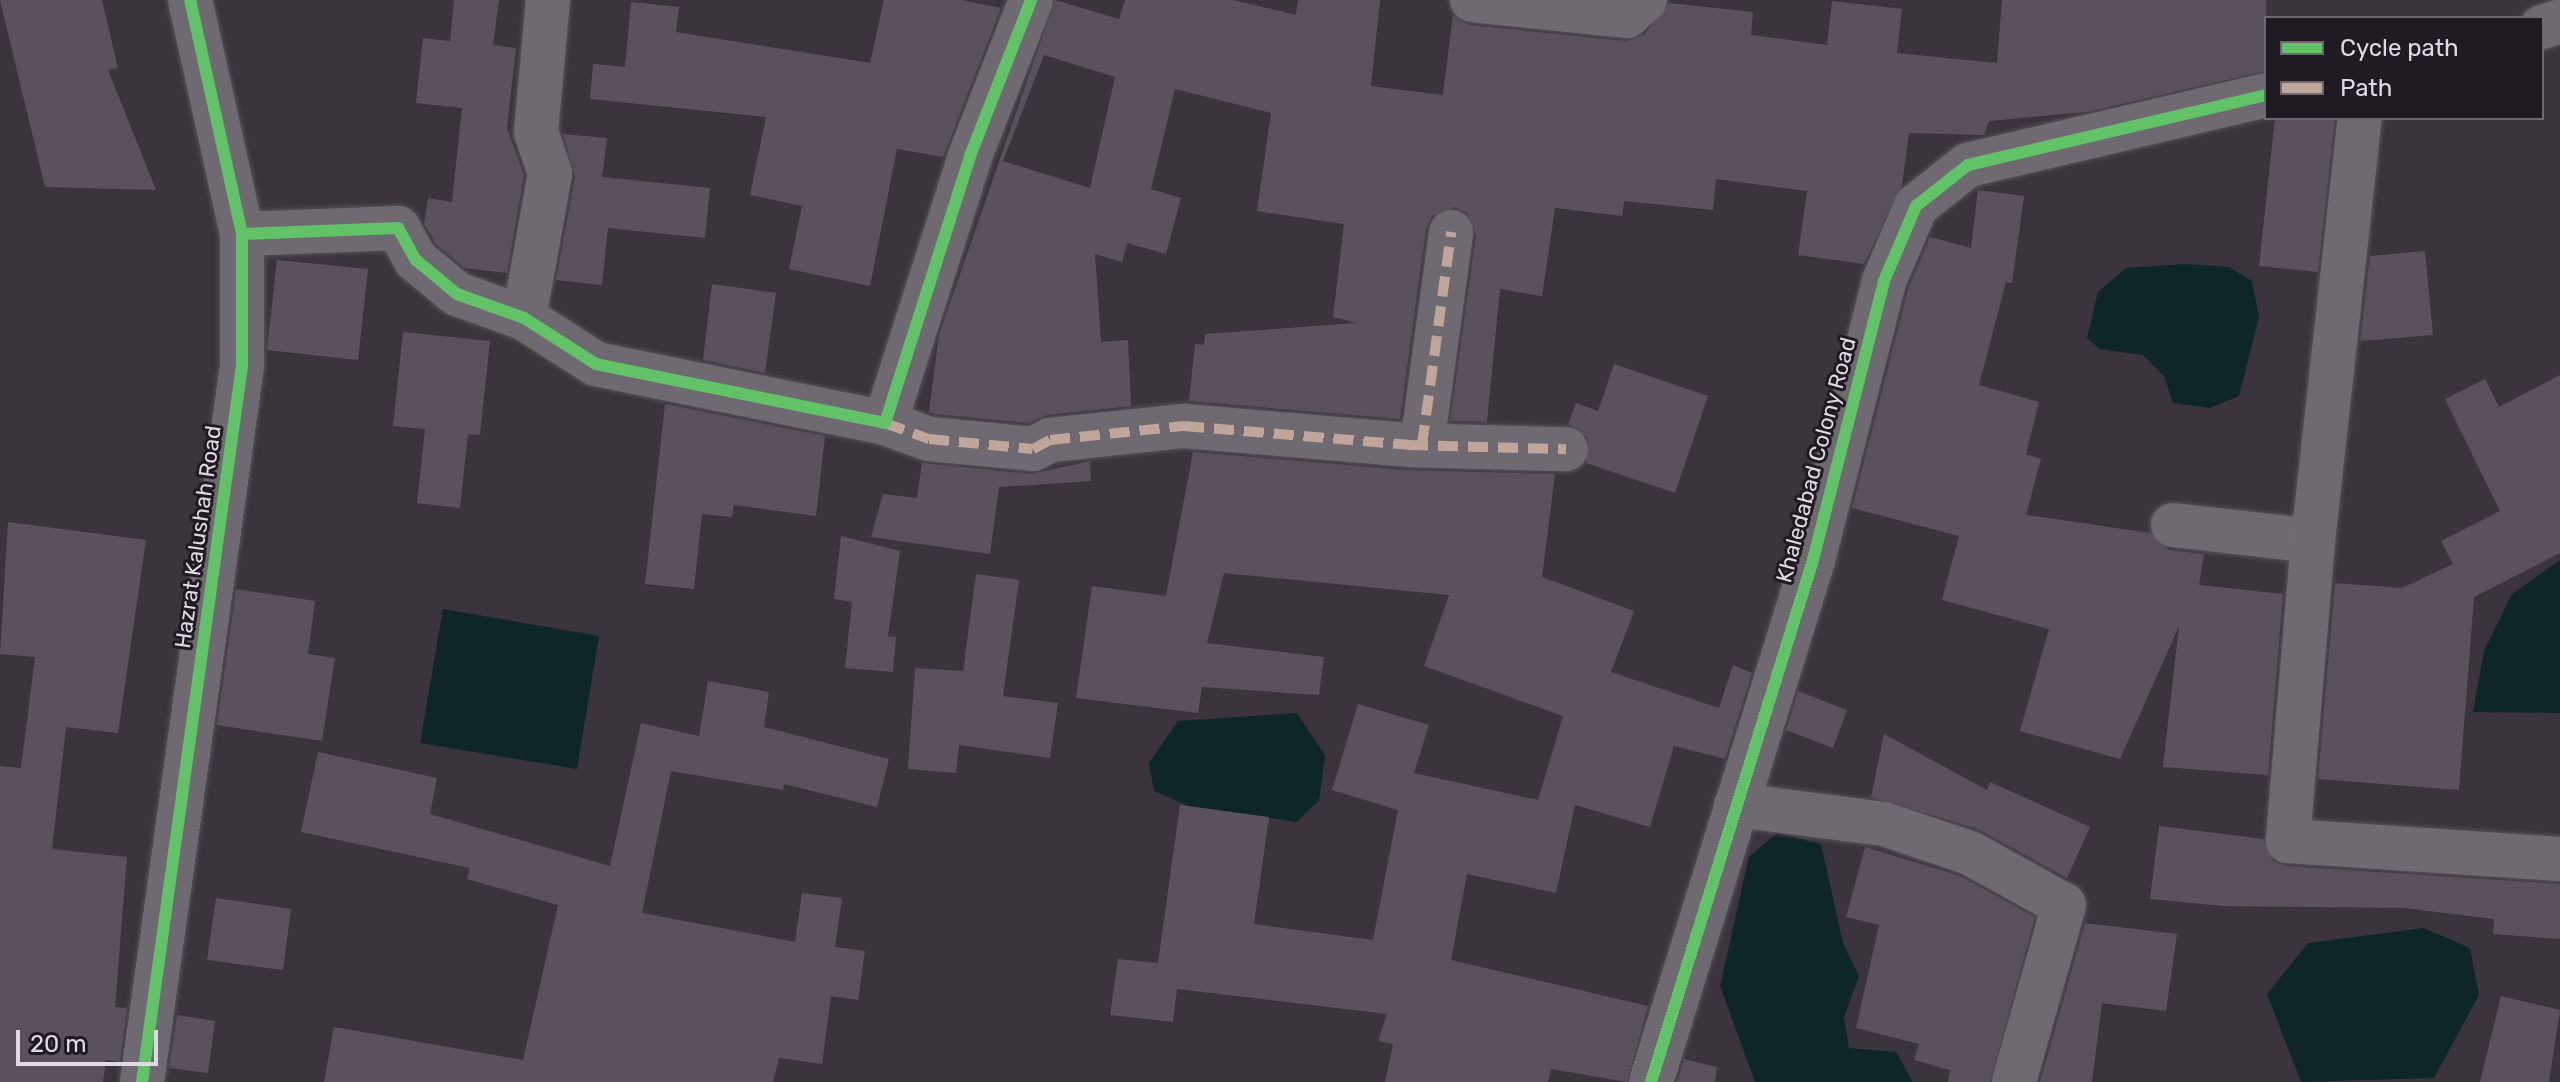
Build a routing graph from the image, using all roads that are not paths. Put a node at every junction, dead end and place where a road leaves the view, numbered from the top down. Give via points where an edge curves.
1 (190, 0) edge
2 (548, 0) edge
3 (1031, 0) edge
4 (1472, 0) edge
5 (1645, 0) edge
6 (1577, 6) edge
7 (2264, 95) edge
8 (2360, 120) edge
9 (1451, 232) dead end
10 (242, 234) junction
11 (524, 318) junction
12 (885, 423) junction
13 (1422, 445) junction
14 (1566, 449) dead end
15 (2173, 525) dead end
16 (2313, 541) junction
17 (1736, 805) junction
18 (2560, 859) edge
19 (142, 1082) edge
20 (1651, 1082) edge
21 (2014, 1082) edge

1 - 10 street, Hazrat Kalushah Road
2 - 11 street via 536,132 550,173 536,276
3 - 12 street via 970,156
4 - 6 street
5 - 6 street via 1627,16
7 - 17 street, Khaledabad Colony Road via 1968,165 1916,206 1884,281 1813,560
8 - 16 street
9 - 13 street
10 - 11 street via 398,228 416,260 457,294
10 - 19 street, Hazrat Kalushah Road via 242,366
11 - 12 street via 596,364
12 - 13 street via 929,439 1033,449 1050,440 1184,426
13 - 14 street
15 - 16 street
16 - 18 street via 2288,841
17 - 20 street, Khaledabad Colony Road
17 - 21 street via 1884,824 1970,853 2064,905

